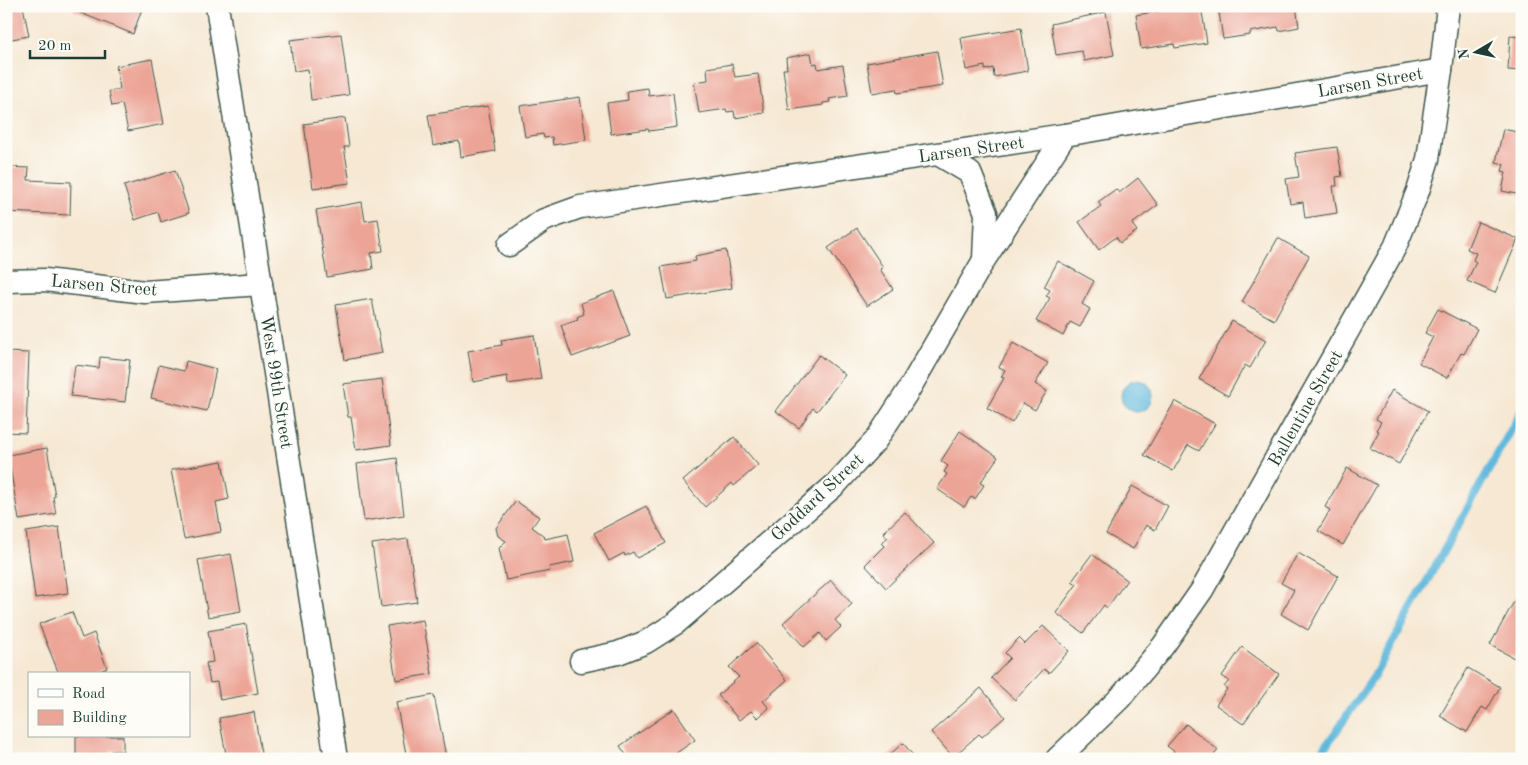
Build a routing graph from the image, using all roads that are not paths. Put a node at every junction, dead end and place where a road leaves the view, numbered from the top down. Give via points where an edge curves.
1 (216, 6) edge
2 (1448, 6) edge
3 (1441, 70) junction
4 (1065, 135) junction
5 (938, 154) junction
6 (509, 245) dead end
7 (984, 260) junction
8 (6, 281) edge
9 (261, 284) junction
10 (581, 661) dead end
11 (336, 759) edge
12 (1057, 759) edge

1 - 9 street, West 99th Street
2 - 3 street, Ballentine Street
3 - 4 street, Larsen Street
3 - 12 street, Ballentine Street via 1428,159 1418,191 1395,247 1368,298 1202,590 1163,646 1120,698
4 - 5 street, Larsen Street
4 - 7 street, Goddard Street
5 - 6 street, Larsen Street via 580,206 544,220
5 - 7 street, Goddard Street via 970,173 986,213
7 - 10 street, Goddard Street via 876,440 836,484 676,623 646,642 618,653
8 - 9 street, Larsen Street via 45,280 145,292
9 - 11 street, West 99th Street

